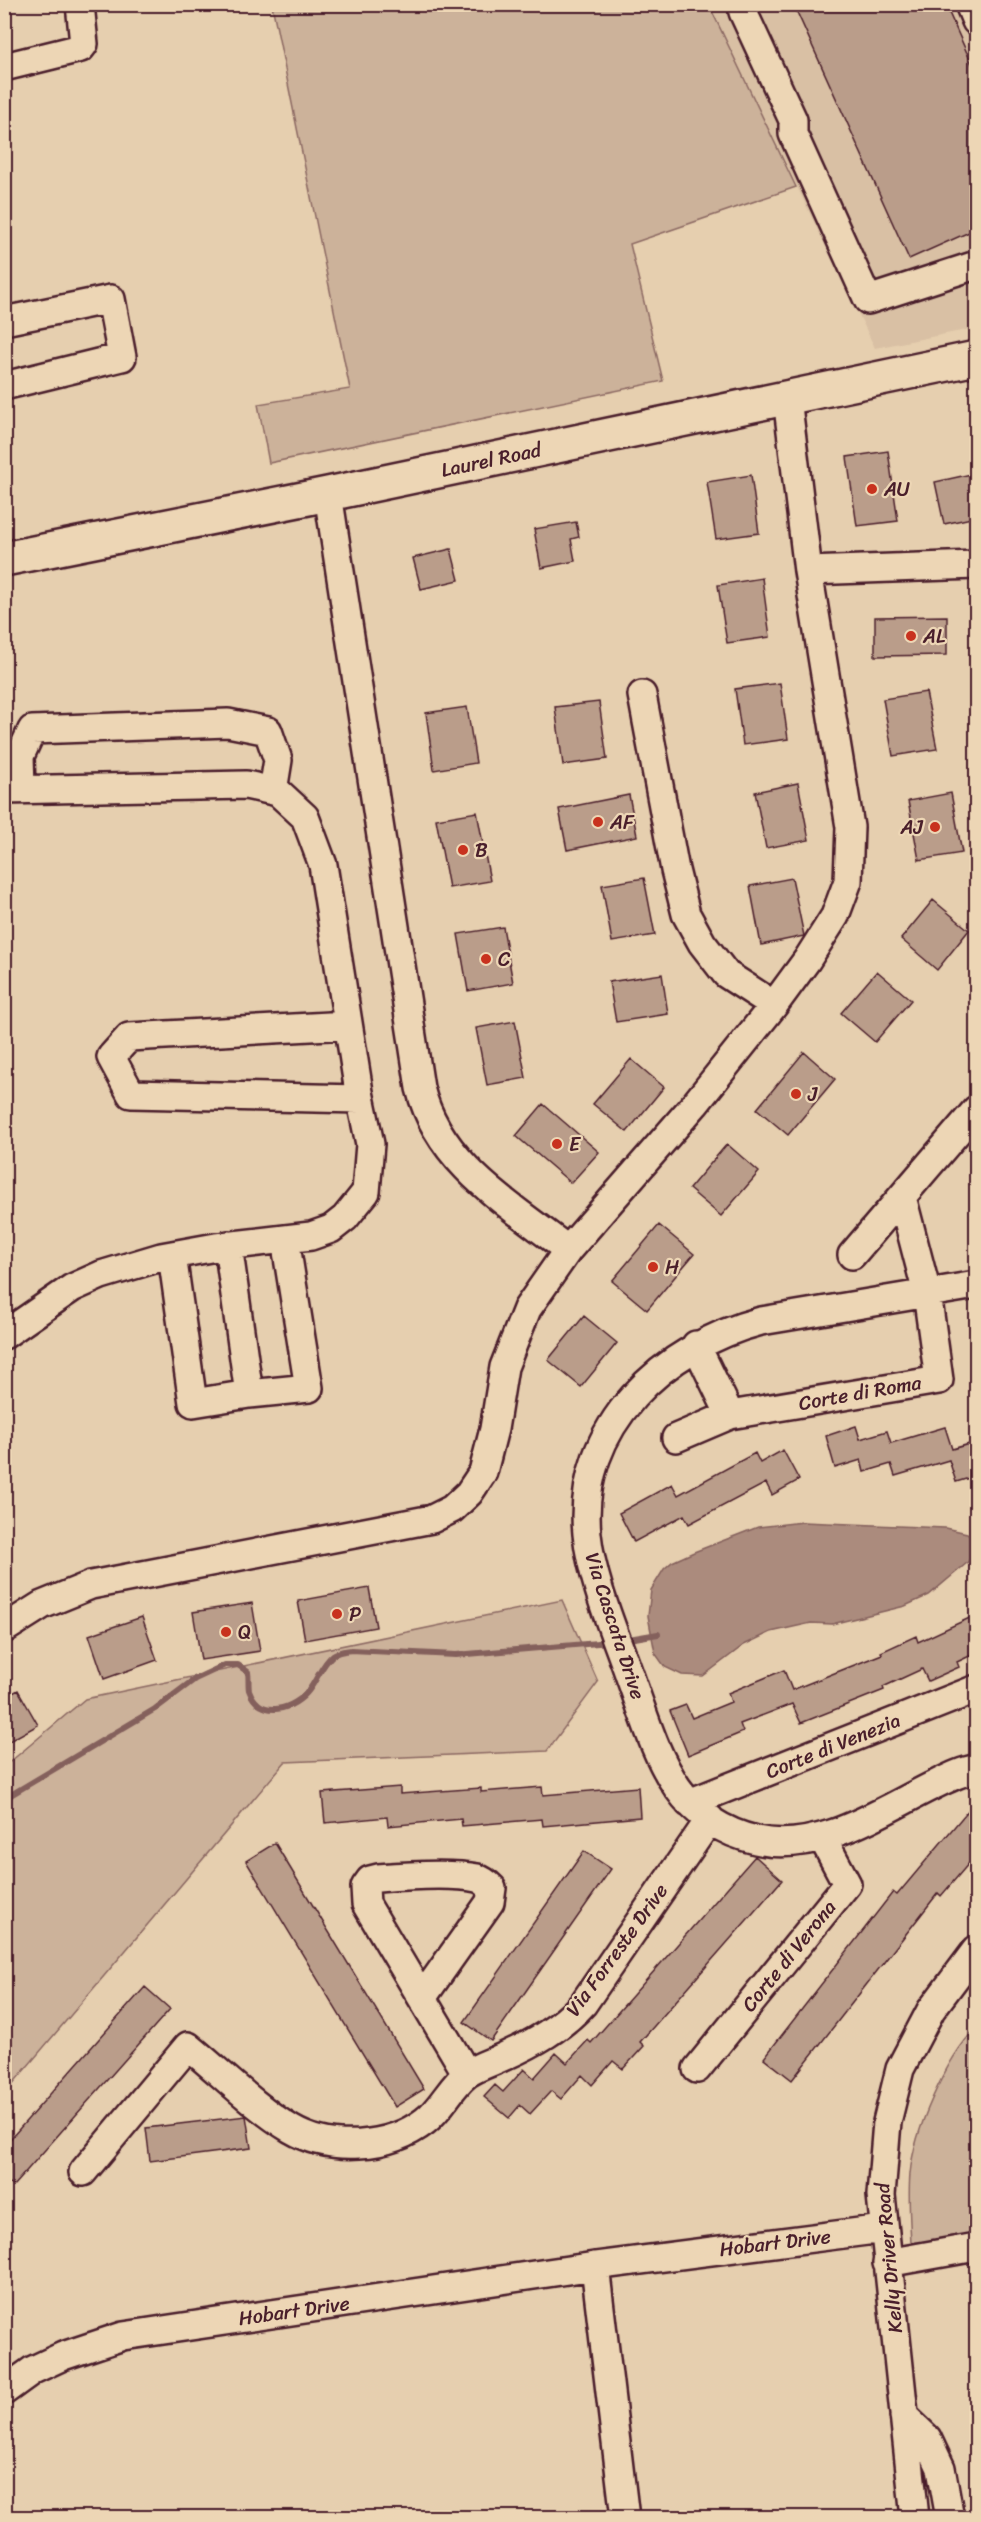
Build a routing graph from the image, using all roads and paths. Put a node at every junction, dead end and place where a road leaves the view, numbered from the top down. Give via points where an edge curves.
1 (80, 4) edge
2 (747, 4) edge
3 (969, 4) edge
4 (976, 21) edge
5 (4, 67) edge
6 (976, 265) edge
7 (4, 321) edge
8 (976, 358) edge
9 (4, 386) edge
10 (787, 398) junction
11 (328, 494) junction
12 (4, 560) edge
13 (976, 565) edge
14 (808, 571) junction
15 (642, 695) dead end
16 (13, 790) edge
17 (273, 791) junction
18 (774, 1005) junction
19 (348, 1024) junction
20 (360, 1099) junction
21 (976, 1110) edge
22 (902, 1197) junction
23 (285, 1239) junction
24 (228, 1245) junction
25 (568, 1250) junction
26 (172, 1255) junction
27 (852, 1255) dead end
28 (976, 1285) edge
29 (927, 1293) junction
30 (4, 1335) edge
31 (696, 1345) junction
32 (249, 1394) junction
33 (730, 1415) junction
34 (676, 1438) dead end
35 (4, 1629) edge
36 (976, 1689) edge
37 (976, 1768) edge
38 (699, 1811) junction
39 (822, 1837) junction
40 (976, 1950) edge
41 (422, 1998) junction
42 (697, 2069) dead end
43 (467, 2074) junction
44 (83, 2172) dead end
45 (884, 2229) junction
46 (976, 2247) edge
47 (887, 2263) junction
48 (595, 2266) junction
49 (4, 2391) edge
50 (904, 2416) junction
51 (625, 2517) edge
52 (915, 2517) edge
53 (950, 2517) edge

1 - 5 street via 84,44 81,48
2 - 6 street via 743,12 868,300
3 - 4 street
7 - 9 street via 111,299 122,357
8 - 10 main road, Laurel Road
10 - 11 main road, Laurel Road
10 - 14 street
11 - 12 main road, Laurel Road
11 - 25 street via 425,1108 452,1154 477,1179
13 - 14 street
14 - 18 street via 850,827 848,881 835,916
15 - 18 street via 686,914 726,974
16 - 17 street via 246,785
16 - 17 street via 20,756 32,730 228,723 268,731 278,760
17 - 19 street via 305,817 323,865
18 - 25 street via 695,1104
19 - 20 street
19 - 20 street via 129,1037 111,1057 131,1094
20 - 23 street via 370,1144 366,1192 331,1229
21 - 22 street
22 - 27 street
22 - 29 street
23 - 24 street
23 - 32 street via 309,1388
24 - 26 street
24 - 32 street
25 - 35 street via 527,1309 504,1366 483,1472 452,1509 402,1527 91,1585 42,1605
26 - 30 street via 101,1275 72,1288
26 - 32 street via 193,1403
28 - 29 street, Via Cascata Drive
29 - 31 street, Via Cascata Drive via 761,1321 736,1327
29 - 33 street, Corte di Roma via 939,1380
31 - 33 street
31 - 38 street, Via Cascata Drive via 639,1390 613,1425 596,1461 588,1496 587,1532 593,1565 662,1764
33 - 34 street, Corte di Roma
36 - 38 street, Corte di Venezia
37 - 39 street, Via Cascata Drive
38 - 39 street, Via Cascata Drive via 733,1832 758,1840
38 - 43 street, Via Forreste Drive via 584,2004 535,2041
39 - 42 street, Corte di Verona via 847,1884
40 - 45 street, Kelly Driver Road via 931,2010 900,2069 887,2122 881,2195
41 - 41 street via 366,1904 364,1887 370,1880 389,1877 458,1877 486,1882 492,1888 490,1902
41 - 43 street
43 - 44 street, Via Forreste Drive via 442,2105 410,2131 374,2143 334,2143 292,2129 188,2046
45 - 47 street, Kelly Driver Road
45 - 48 street, Hobart Drive
46 - 47 street
47 - 50 street, Kelly Driver Road
48 - 49 street, Hobart Drive via 123,2336 63,2356 33,2370
48 - 51 street
50 - 52 street, Kelly Driver Road
50 - 53 street via 927,2438 941,2468

